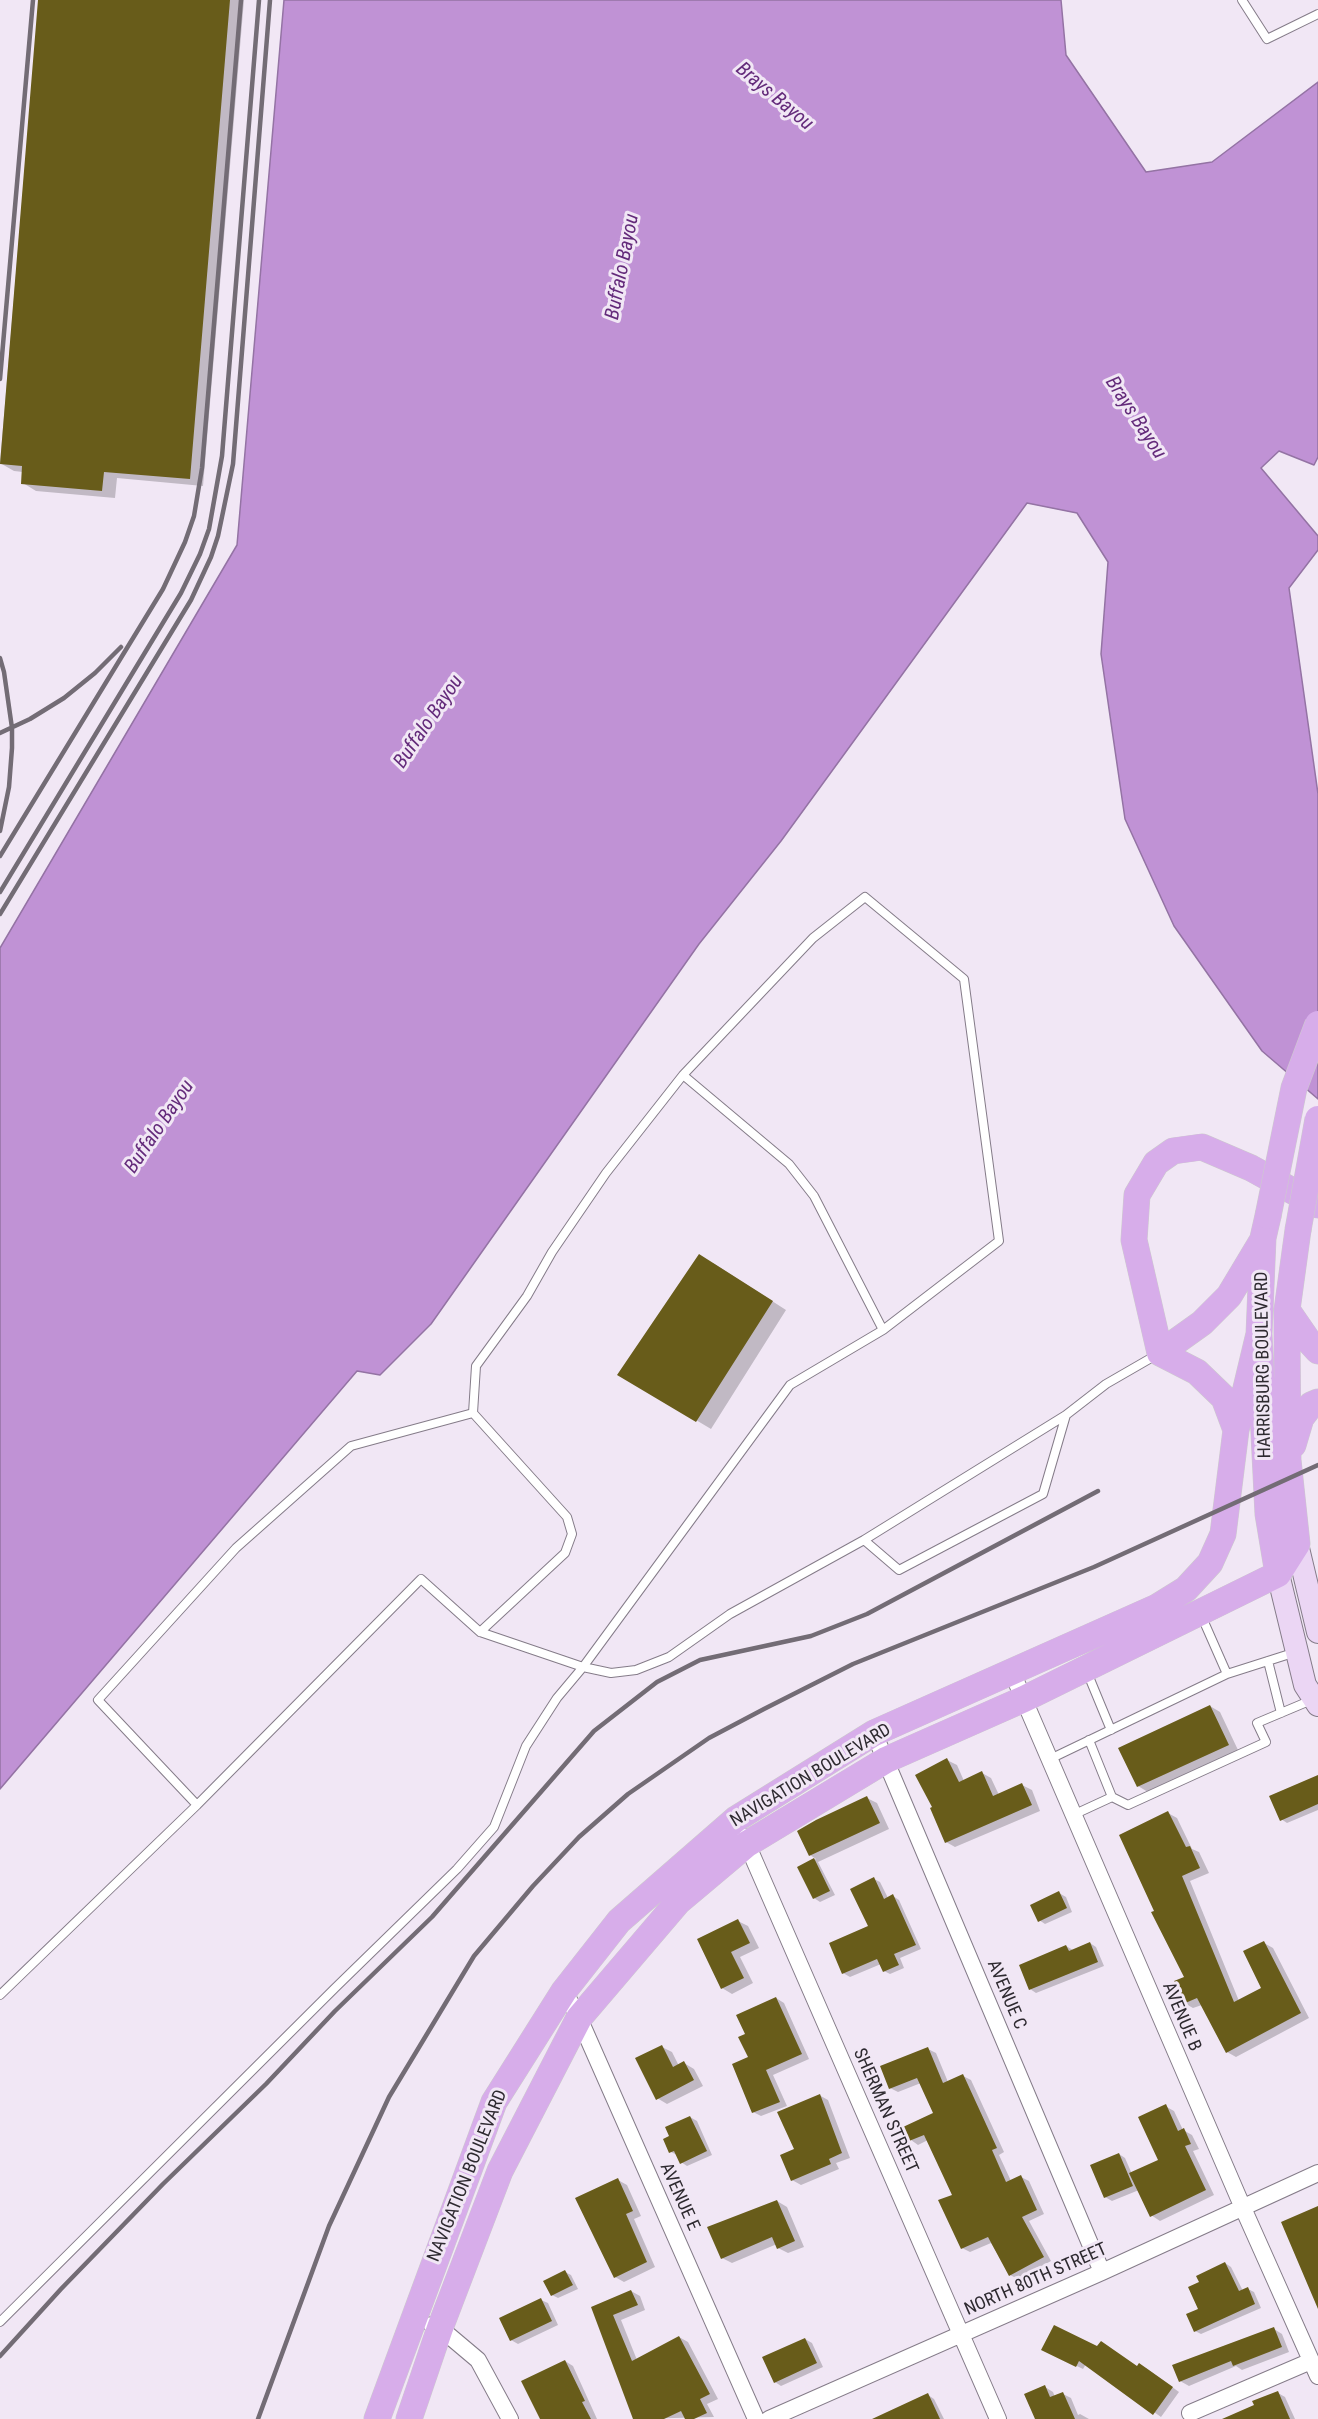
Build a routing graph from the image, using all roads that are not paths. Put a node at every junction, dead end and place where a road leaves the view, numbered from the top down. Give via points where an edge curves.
1 (1242, 0) edge
2 (1318, 14) edge
3 (1318, 1024) edge
4 (683, 1075) junction
5 (1318, 1119) edge
6 (1318, 1204) edge
7 (1266, 1227) junction
8 (1287, 1310) junction
9 (883, 1330) junction
10 (1259, 1334) junction
11 (1318, 1351) edge
12 (1160, 1353) junction
13 (1318, 1402) edge
14 (473, 1413) junction
15 (1066, 1415) junction
16 (1236, 1430) junction
17 (1288, 1460) junction
18 (864, 1540) junction
19 (1297, 1544) junction
20 (1278, 1574) junction
21 (1200, 1612) junction
22 (480, 1632) junction
23 (1318, 1632) edge
24 (1297, 1652) junction
25 (1268, 1661) junction
26 (583, 1667) junction
27 (1086, 1668) junction
28 (1012, 1672) junction
29 (1227, 1674) junction
30 (1024, 1699) junction
31 (1316, 1702) edge
32 (1281, 1713) junction
33 (1111, 1730) junction
34 (874, 1733) junction
35 (1089, 1740) junction
36 (1050, 1759) junction
37 (886, 1760) junction
38 (1112, 1797) junction
39 (196, 1805) junction
40 (1073, 1815) junction
41 (736, 1819) junction
42 (747, 1844) junction
43 (564, 1991) junction
44 (0, 1995) edge
45 (579, 2018) junction
46 (1318, 2173) edge
47 (1243, 2208) junction
48 (1102, 2272) junction
49 (413, 2317) junction
50 (0, 2322) edge
51 (440, 2328) junction
52 (961, 2335) junction
53 (1315, 2368) edge
54 (1191, 2414) dead end
55 (377, 2419) edge
56 (409, 2419) edge
57 (510, 2419) edge
58 (756, 2419) edge
59 (770, 2419) edge
60 (998, 2419) edge

1 - 2 lane via 1267,39
3 - 7 main road, HARRISBURG BOULEVARD, bridge via 1294,1088
4 - 9 lane via 789,1164 814,1196
4 - 9 lane via 813,938 866,897 964,979 999,1241
4 - 14 lane via 606,1173 527,1296 476,1366
5 - 8 main road, HARRISBURG BOULEVARD, bridge
6 - 12 main road via 1202,1147 1173,1151 1156,1163 1137,1195 1134,1240
7 - 10 main road, HARRISBURG BOULEVARD
7 - 12 main road via 1229,1296 1202,1323
8 - 11 main road
8 - 17 main road, HARRISBURG BOULEVARD
9 - 26 lane via 790,1385
10 - 16 main road, NAVIGATION BOULEVARD
10 - 20 main road, HARRISBURG BOULEVARD via 1268,1514
12 - 15 lane via 1106,1384
12 - 16 main road via 1197,1372 1224,1398
13 - 17 main road via 1301,1418
14 - 22 lane via 567,1517 572,1534 565,1553
14 - 39 lane via 351,1446 236,1548 98,1700
15 - 18 lane
15 - 18 lane via 1043,1494 899,1570
16 - 28 main road, NAVIGATION BOULEVARD via 1223,1534 1210,1563 1186,1589 1157,1607
17 - 19 main road, HARRISBURG BOULEVARD
18 - 26 lane via 730,1614 669,1657 636,1670 611,1673
19 - 20 main road
19 - 23 main road, HARRISBURG BOULEVARD
20 - 21 main road, NAVIGATION BOULEVARD
20 - 24 main road, HARRISBURG BOULEVARD
21 - 27 main road, NAVIGATION BOULEVARD
21 - 29 lane
22 - 26 lane
22 - 39 lane via 421,1579
24 - 25 lane
24 - 31 main road, HARRISBURG BOULEVARD via 1305,1685
25 - 29 lane
25 - 32 lane
26 - 50 lane via 526,1746 494,1827 457,1869
27 - 30 main road, NAVIGATION BOULEVARD
27 - 33 lane
28 - 30 street, AVENUE B
28 - 34 main road, NAVIGATION BOULEVARD
29 - 33 lane
30 - 36 street, AVENUE B
30 - 37 main road, NAVIGATION BOULEVARD
31 - 32 lane
32 - 38 lane via 1257,1723 1266,1742 1128,1805
33 - 35 lane
34 - 37 street, AVENUE C
34 - 41 main road, NAVIGATION BOULEVARD
35 - 36 lane
35 - 38 lane
36 - 40 street, AVENUE B
37 - 42 main road, NAVIGATION BOULEVARD
37 - 48 street, AVENUE C
38 - 40 lane
39 - 44 lane
40 - 47 street, AVENUE B
41 - 42 street, SHERMAN STREET
41 - 43 main road, NAVIGATION BOULEVARD via 619,1921
42 - 45 main road, NAVIGATION BOULEVARD via 678,1902
42 - 52 street, SHERMAN STREET
43 - 45 street, AVENUE E
43 - 49 main road, NAVIGATION BOULEVARD via 494,2102
45 - 51 main road, NAVIGATION BOULEVARD via 500,2171
45 - 58 street, AVENUE E
46 - 47 street, NORTH 80TH STREET
47 - 48 street, NORTH 80TH STREET
47 - 53 street, AVENUE B
48 - 52 street, NORTH 80TH STREET
49 - 51 street
49 - 55 main road, NAVIGATION BOULEVARD
51 - 56 main road, NAVIGATION BOULEVARD
51 - 57 street via 478,2360
52 - 59 street, NORTH 80TH STREET
52 - 60 street, SHERMAN STREET
53 - 54 street

